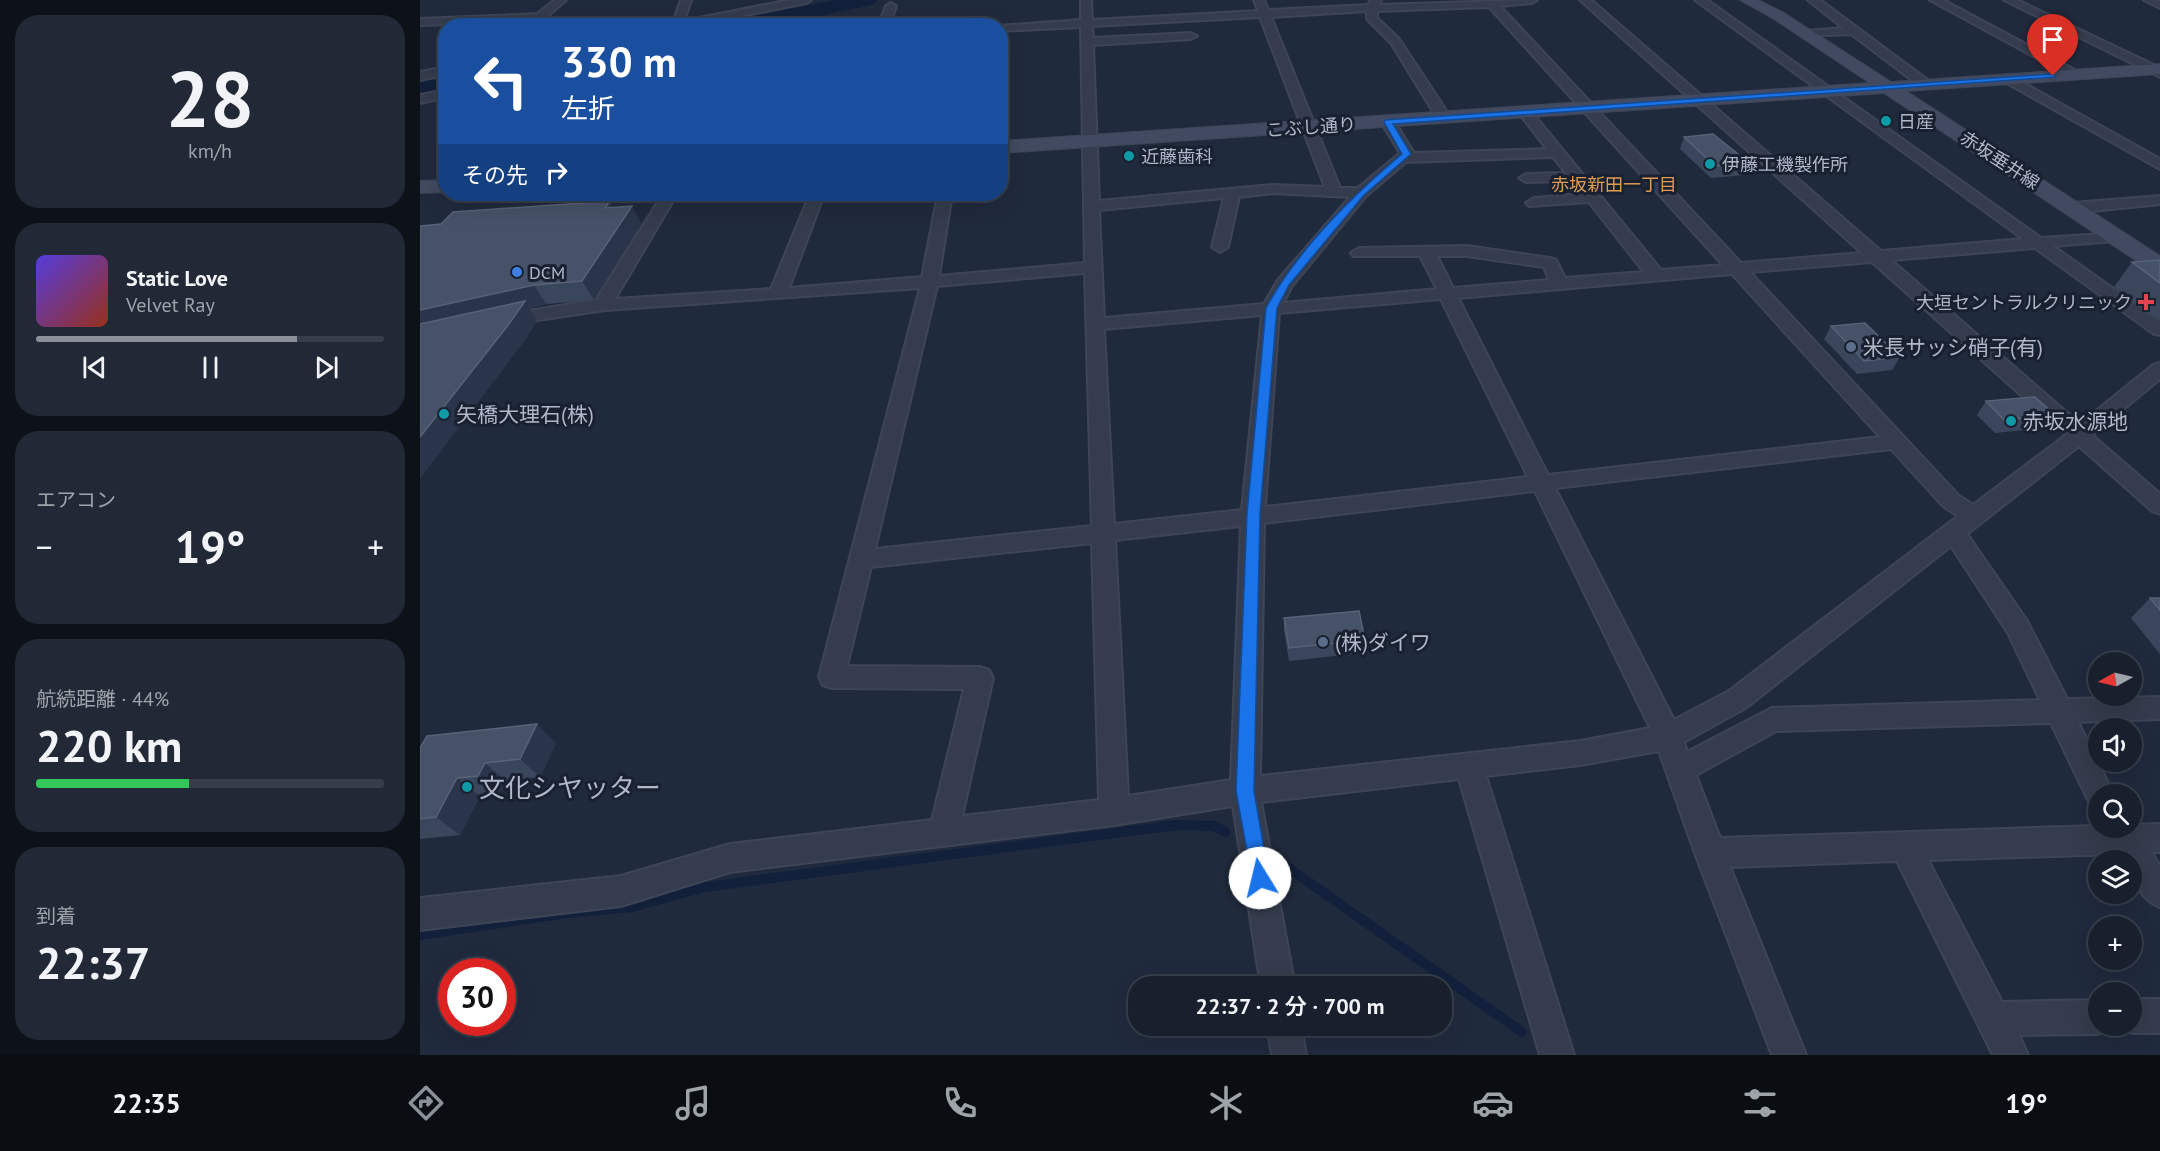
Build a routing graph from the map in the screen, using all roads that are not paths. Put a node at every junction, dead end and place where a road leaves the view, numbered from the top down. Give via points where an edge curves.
1 (561, 0) edge
2 (686, 0) edge
3 (743, 0) edge
4 (806, 0) edge
5 (1086, 0) edge
6 (1258, 0) edge
7 (1532, 0) edge
8 (1585, 0) edge
9 (1700, 0) edge
10 (1748, 0) edge
11 (1813, 0) edge
12 (1935, 0) edge
13 (2008, 0) edge
14 (2149, 0) edge
15 (1374, 4) edge
16 (1492, 4) junction
17 (2160, 5) edge
18 (891, 6) dead end
19 (741, 12) junction
20 (1264, 14) junction
21 (540, 17) joint
22 (516, 18) edge
23 (678, 18) edge
24 (711, 18) edge
25 (886, 18) edge
26 (438, 21) edge
27 (420, 22) edge
28 (1088, 24) junction
29 (1008, 28) edge
30 (1853, 30) junction
31 (1806, 34) junction
32 (1191, 36) dead end
33 (1088, 42) junction
34 (420, 70) edge
35 (2158, 70) edge
36 (438, 71) edge
37 (438, 72) edge
38 (2076, 74) junction
39 (420, 76) edge
40 (2009, 79) junction
41 (1925, 84) junction
42 (1888, 87) junction
43 (1827, 92) junction
44 (438, 95) edge
45 (420, 99) edge
46 (1698, 100) junction
47 (1589, 108) junction
48 (1525, 113) junction
49 (1444, 118) junction
50 (1388, 122) junction
51 (1309, 126) junction
52 (1089, 141) junction
53 (1008, 146) edge
54 (1557, 153) junction
55 (1403, 158) junction
56 (2160, 165) edge
57 (1576, 177) junction
58 (1526, 178) dead end
59 (438, 186) edge
60 (420, 187) edge
61 (1233, 192) junction
62 (1334, 192) junction
63 (1361, 193) junction
64 (1593, 197) junction
65 (2160, 200) edge
66 (666, 201) edge
67 (814, 201) edge
68 (944, 201) edge
69 (1534, 202) dead end
70 (1092, 206) junction
71 (2073, 208) junction
72 (2115, 236) junction
73 (2035, 242) junction
74 (1220, 247) dead end
75 (1426, 251) junction
76 (1359, 253) dead end
77 (1874, 256) junction
78 (2160, 266) edge
79 (1094, 267) junction
80 (1735, 268) junction
81 (1655, 274) junction
82 (930, 281) junction
83 (1559, 283) junction
84 (1448, 293) junction
85 (778, 294) junction
86 (602, 305) junction
87 (1271, 308) junction
88 (488, 324) edge
89 (1095, 324) junction
90 (2160, 330) edge
91 (2160, 369) edge
92 (2079, 435) junction
93 (1897, 442) junction
94 (1542, 481) junction
95 (2160, 506) edge
96 (1253, 514) junction
97 (1974, 516) junction
98 (1954, 532) junction
99 (1103, 534) junction
100 (861, 558) junction
101 (2160, 708) edge
102 (2058, 711) junction
103 (1668, 737) junction
104 (1469, 766) junction
105 (1681, 769) junction
106 (2094, 784) edge
107 (1245, 791) junction
108 (1114, 812) junction
109 (943, 833) junction
110 (2088, 835) edge
111 (2142, 836) edge
112 (2123, 838) edge
113 (2160, 838) edge
114 (1905, 846) junction
115 (1710, 853) junction
116 (2160, 892) edge
117 (420, 914) edge
118 (1276, 976) edge
119 (2142, 1016) edge
120 (2160, 1016) edge
121 (2088, 1017) edge
122 (1993, 1018) junction
123 (1286, 1036) edge
124 (1289, 1055) edge
125 (1557, 1055) edge
126 (1790, 1055) edge
127 (2012, 1055) edge

1 - 21 street
2 - 23 street
3 - 19 street
4 - 19 street
5 - 28 street
6 - 20 street
7 - 16 street
8 - 46 street
9 - 43 street
10 - 31 street, 赤坂垂井線
11 - 30 street
12 - 38 street
13 - 35 street
14 - 17 street
15 - 16 street
15 - 20 street
15 - 49 street via 1372,19 1395,42
16 - 47 street
18 - 25 street
19 - 24 street
20 - 28 street
20 - 51 street
21 - 22 street
26 - 27 street
28 - 29 street
28 - 33 street
30 - 31 street
30 - 41 street
31 - 42 street, 赤坂垂井線
32 - 33 street
33 - 52 street
34 - 36 street
35 - 38 street, こぶし通り
37 - 39 street
38 - 40 street, こぶし通り
40 - 41 street, こぶし通り
40 - 56 street
41 - 42 street, こぶし通り
42 - 43 street, こぶし通り
42 - 71 street, 赤坂垂井線
43 - 46 street, こぶし通り
43 - 73 street
44 - 45 street
46 - 47 street, こぶし通り
46 - 77 street
47 - 48 street, こぶし通り
47 - 80 street
48 - 49 street, こぶし通り
48 - 54 street
49 - 50 street, こぶし通り
50 - 51 street, こぶし通り
50 - 55 street via 1407,154
51 - 52 street, こぶし通り
51 - 62 street
52 - 53 street, こぶし通り
52 - 70 street
54 - 55 street
54 - 57 street
55 - 63 street
57 - 58 street
57 - 64 street
59 - 60 street
61 - 62 street
61 - 70 street
61 - 74 street
62 - 63 street
63 - 87 street via 1284,284
64 - 69 street
64 - 81 street
65 - 71 street
66 - 86 street
67 - 85 street
68 - 82 street
70 - 79 street
71 - 72 street, 赤坂垂井線
72 - 73 street
72 - 78 street, 赤坂垂井線
73 - 77 street
73 - 90 street
75 - 76 street
75 - 83 street via 1467,251 1550,263
75 - 84 street
77 - 80 street
77 - 92 street
79 - 82 street
79 - 89 street
80 - 81 street
80 - 93 street
81 - 83 street
82 - 85 street
82 - 100 street
83 - 84 street
84 - 87 street
84 - 94 street
85 - 86 street
86 - 88 street via 546,311
87 - 89 street
87 - 96 street
89 - 99 street
91 - 92 street
92 - 95 street
92 - 97 street
93 - 94 street
93 - 97 street via 1951,501
94 - 96 street
94 - 103 street
96 - 99 street
96 - 107 street
97 - 98 street
98 - 102 street via 2018,628
98 - 103 street via 1738,699
99 - 100 street
99 - 108 street
100 - 109 street via 832,677 980,678
101 - 102 street
102 - 105 street via 1772,720
102 - 106 street
103 - 104 street via 1580,753
103 - 105 street
104 - 107 street
104 - 125 street
105 - 115 street
107 - 108 street
107 - 118 street
108 - 109 street
109 - 117 street via 730,858 621,891
110 - 114 street
111 - 113 street
112 - 116 street
114 - 115 street
114 - 122 street
115 - 126 street
119 - 120 street
121 - 122 street
122 - 127 street
123 - 124 street

